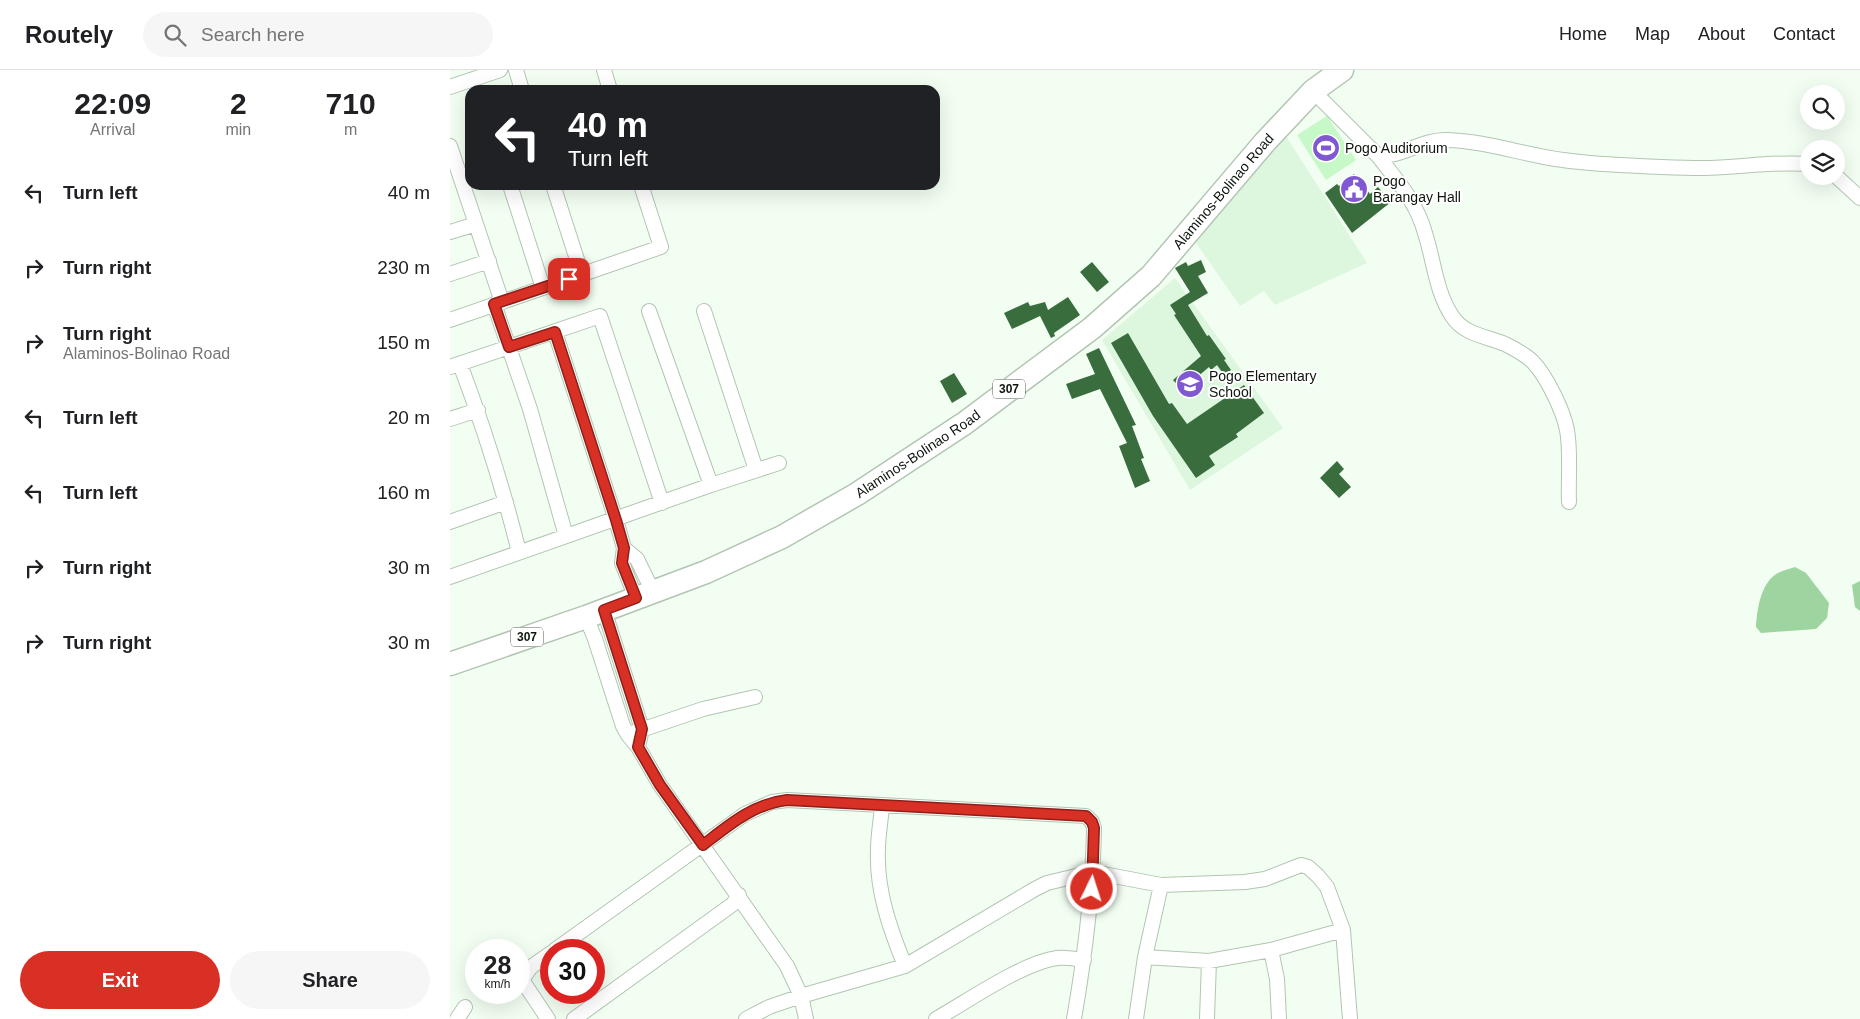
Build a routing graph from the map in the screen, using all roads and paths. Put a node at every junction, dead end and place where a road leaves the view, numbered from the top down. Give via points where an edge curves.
1 (500, 70) edge
2 (516, 70) edge
3 (604, 70) edge
4 (1342, 70) edge
5 (476, 84) edge
6 (465, 85) edge
7 (520, 85) edge
8 (608, 85) edge
9 (450, 87) edge
10 (1313, 91) junction
11 (450, 146) edge
12 (1378, 156) junction
13 (1800, 163) edge
14 (1845, 184) edge
15 (512, 190) edge
16 (555, 190) edge
17 (643, 190) edge
18 (1860, 198) edge
19 (476, 224) junction
20 (450, 232) edge
21 (488, 261) junction
22 (450, 274) edge
23 (582, 275) junction
24 (544, 288) junction
25 (498, 303) junction
26 (648, 311) dead end
27 (704, 311) dead end
28 (450, 320) edge
29 (555, 332) junction
30 (509, 347) junction
31 (455, 365) edge
32 (478, 410) junction
33 (450, 420) edge
34 (779, 464) dead end
35 (756, 470) junction
36 (711, 485) junction
37 (506, 502) junction
38 (1569, 502) dead end
39 (662, 503) junction
40 (616, 520) junction
41 (450, 522) edge
42 (566, 536) junction
43 (519, 552) junction
44 (450, 577) edge
45 (645, 595) junction
46 (595, 614) junction
47 (450, 664) edge
48 (755, 697) dead end
49 (642, 729) junction
50 (628, 735) junction
51 (638, 747) junction
52 (882, 806) junction
53 (703, 845) junction
54 (1093, 872) junction
55 (1162, 885) junction
56 (738, 894) junction
57 (1343, 930) junction
58 (571, 939) edge
59 (1271, 950) junction
60 (1145, 957) junction
61 (1084, 960) junction
62 (540, 961) edge
63 (1209, 961) junction
64 (905, 966) junction
65 (801, 996) junction
66 (465, 1007) dead end
67 (457, 1019) edge
68 (548, 1019) edge
69 (574, 1019) edge
70 (746, 1019) edge
71 (806, 1019) edge
72 (936, 1019) edge
73 (1074, 1019) edge
74 (1136, 1019) edge
75 (1207, 1019) edge
76 (1279, 1019) edge
77 (1350, 1019) edge

1 - 5 street
2 - 7 street
3 - 8 street
4 - 10 main road, Alaminos-Bolinao Road / 307
6 - 9 street
10 - 12 street
10 - 45 main road, Alaminos-Bolinao Road / 307 via 1265,142 1151,276 1092,328 965,423 857,494 782,537 706,572
11 - 19 street
12 - 13 street via 1397,154 1426,142 1447,140 1606,164 1703,168
12 - 38 street via 1414,205 1425,231 1441,296 1453,318 1479,336 1519,351 1545,379 1568,432
14 - 18 street
15 - 24 street
16 - 23 street
17 - 23 street via 661,247
19 - 20 street
19 - 21 street
21 - 22 street
21 - 25 street
23 - 24 street
24 - 25 street
25 - 28 street
25 - 30 street
26 - 36 street
27 - 35 street
29 - 30 street
29 - 39 street via 600,316
29 - 40 street
30 - 31 street
30 - 42 street
31 - 32 street
32 - 33 street
32 - 37 street
34 - 35 street
35 - 36 street
36 - 39 street
37 - 41 street
37 - 43 street
39 - 40 street
40 - 42 street
40 - 45 street via 624,548 637,559
42 - 43 street
43 - 44 street
45 - 46 main road, Alaminos-Bolinao Road / 307
46 - 47 main road, Alaminos-Bolinao Road / 307
46 - 49 street
46 - 50 street via 594,640
48 - 49 street via 703,709
49 - 50 street
49 - 51 street
50 - 51 street
51 - 53 street via 660,785
52 - 53 street via 787,800 772,802 746,814
52 - 54 street via 1086,816 1094,828
52 - 64 street via 878,851 881,894
53 - 56 street
53 - 58 street
54 - 55 street
54 - 61 street
54 - 64 street via 1035,889
55 - 57 street via 1245,882 1301,865 1308,867 1327,887
55 - 60 street
56 - 65 street via 787,966
56 - 69 street via 733,904
57 - 59 street
57 - 77 street
59 - 63 street
59 - 76 street
60 - 63 street
60 - 74 street
61 - 72 street via 1045,960
61 - 73 street
62 - 68 street via 531,967 524,983
63 - 75 street
64 - 65 street
65 - 70 street
65 - 71 street
66 - 67 street

